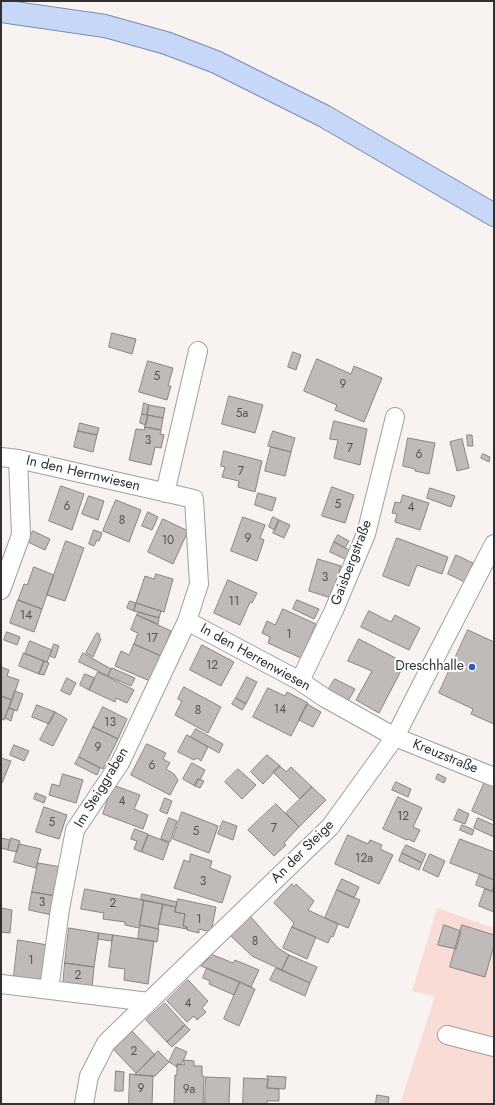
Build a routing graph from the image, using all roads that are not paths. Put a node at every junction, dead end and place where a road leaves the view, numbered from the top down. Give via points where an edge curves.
1 (1, 11) edge
2 (494, 215) edge
3 (198, 351) dead end
4 (395, 417) dead end
5 (9, 458) edge
6 (165, 493) junction
7 (494, 544) edge
8 (1, 590) edge
9 (187, 621) junction
10 (300, 681) junction
11 (395, 737) junction
12 (494, 777) edge
13 (7, 984) edge
14 (49, 989) junction
15 (149, 1002) junction
16 (447, 1035) dead end
17 (494, 1047) edge
18 (84, 1104) edge

1 - 2 main road via 105,26 166,43 216,62 324,116
3 - 6 street
4 - 10 street, Gaisbergstraße via 366,534
5 - 6 street, In den Herrnwiesen
5 - 8 street via 21,535
6 - 9 street, In den Herrenwiesen via 194,499 199,584
7 - 11 street, An der Steige
9 - 10 street, In den Herrenwiesen
9 - 14 street, Im Steiggraben via 120,763 75,830 60,909
10 - 11 street, In den Herrenwiesen
11 - 12 street, Kreuzstraße
11 - 15 street, An der Steige via 330,827
13 - 14 street
14 - 15 street
15 - 18 street, An der Steige via 106,1043 89,1076
16 - 17 street

